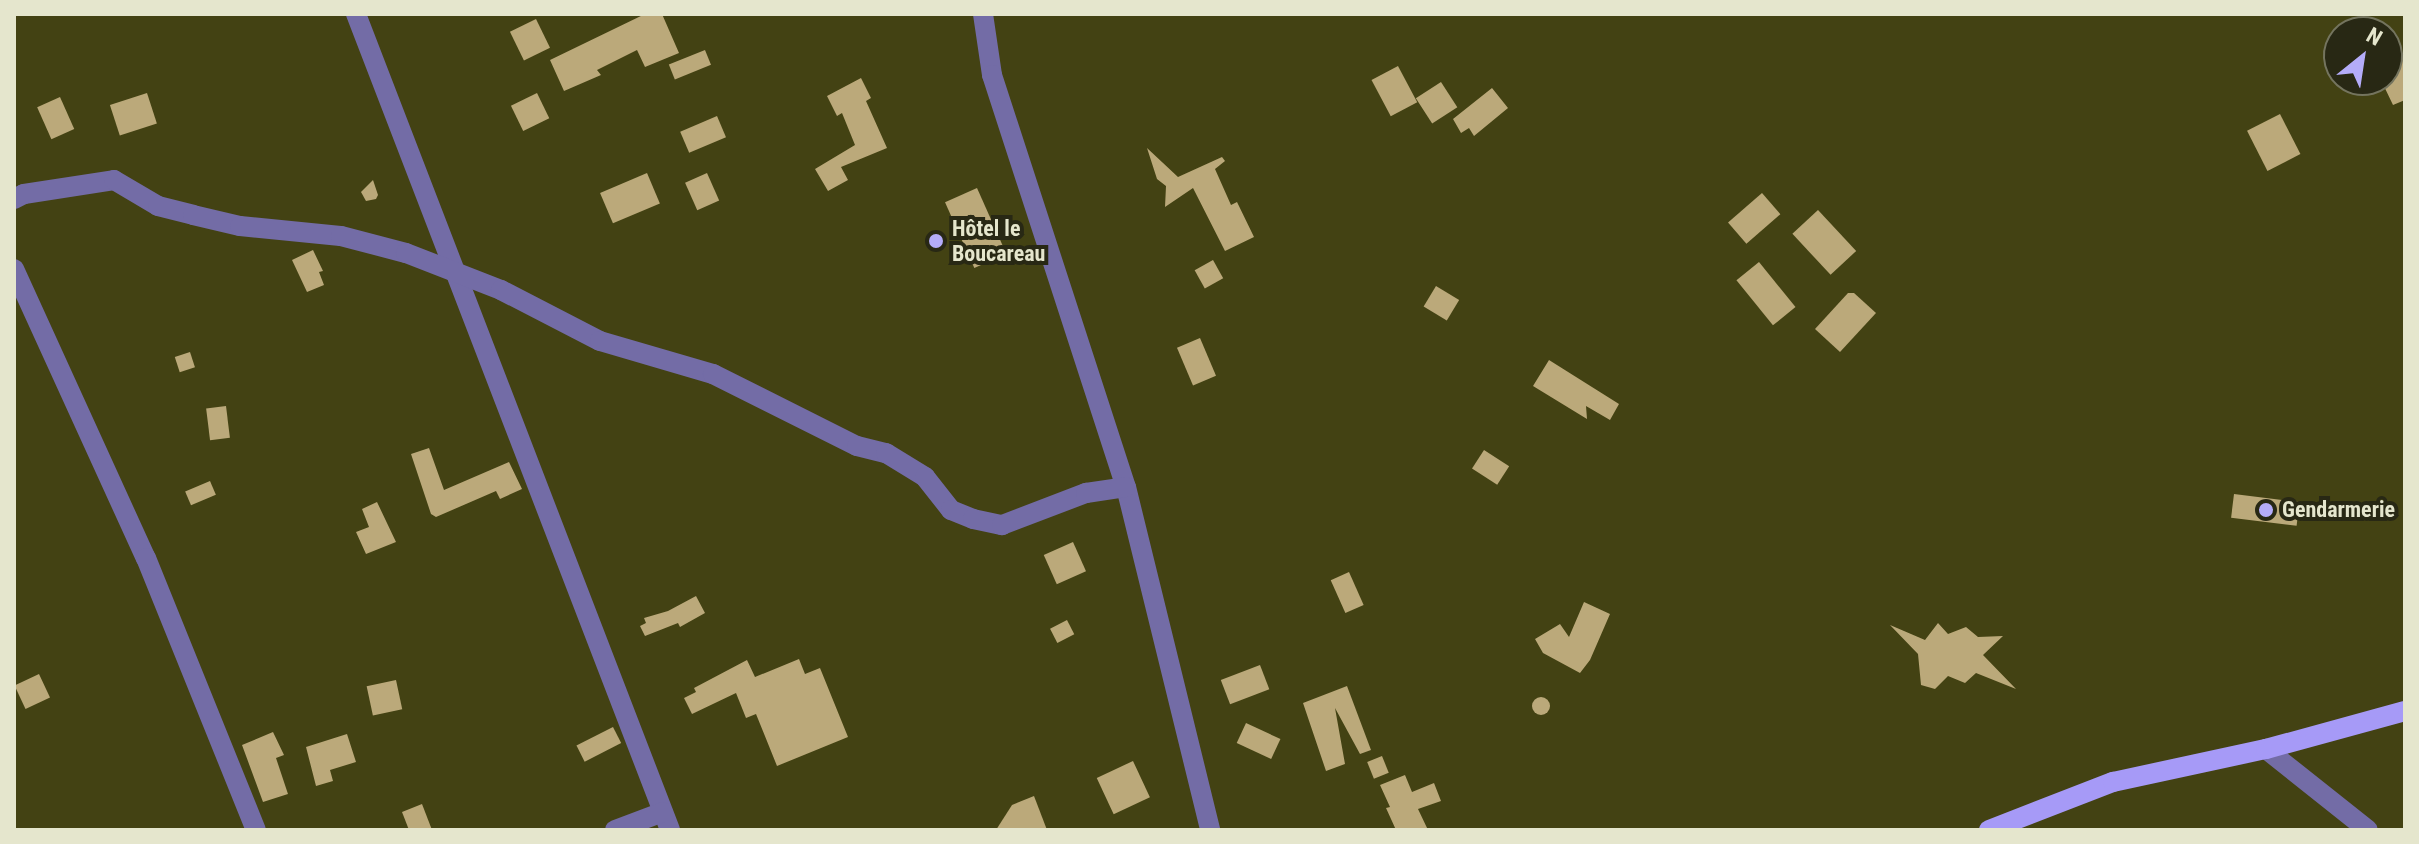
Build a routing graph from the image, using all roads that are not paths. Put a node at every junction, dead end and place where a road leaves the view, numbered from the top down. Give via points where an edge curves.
1 (356, 14) edge
2 (978, 16) edge
3 (14, 199) edge
4 (14, 269) edge
5 (451, 269) junction
6 (1126, 487) junction
7 (2405, 711) edge
8 (2266, 749) junction
9 (666, 821) edge
10 (256, 830) edge
11 (615, 830) edge
12 (1210, 830) edge
13 (1989, 830) edge
14 (2368, 830) edge

1 - 5 street
2 - 6 street via 992,75
3 - 5 street via 114,180 158,206 240,226 341,236
4 - 10 street via 146,558
5 - 6 street via 600,341 713,374 857,446 886,453 925,477 951,510 973,519 1002,525 1086,493
5 - 9 street
6 - 12 street
7 - 8 main road
8 - 13 main road via 2113,782
8 - 14 street
9 - 11 street

